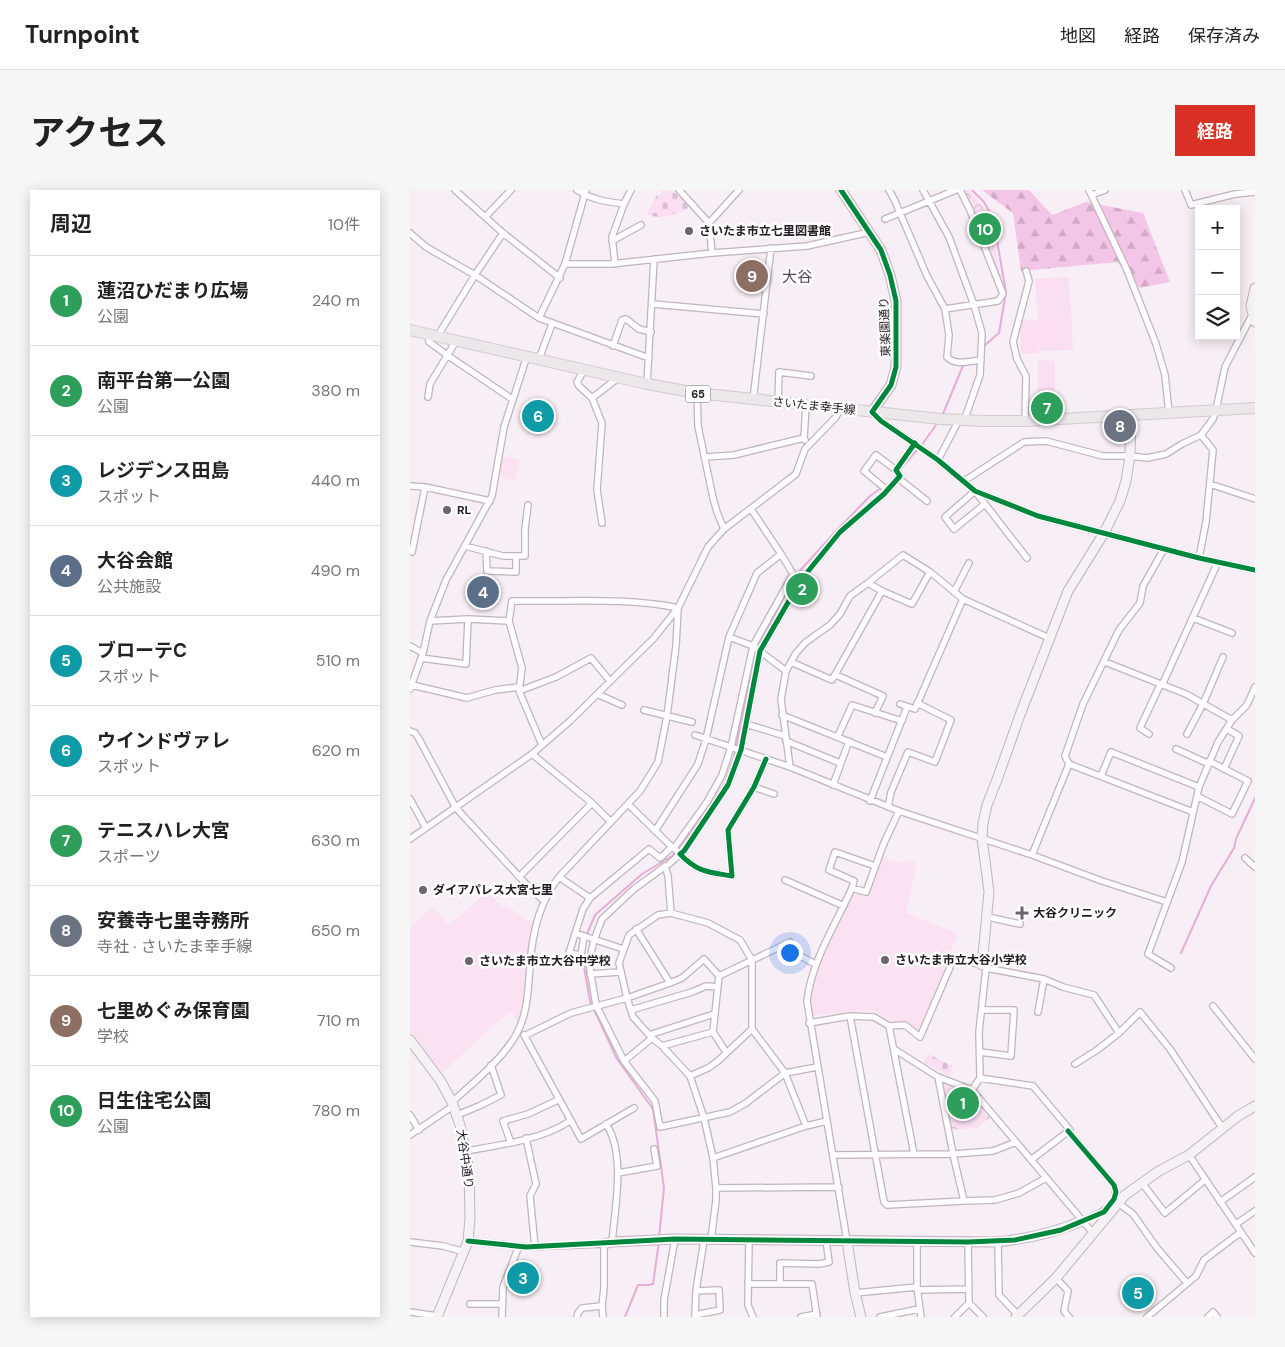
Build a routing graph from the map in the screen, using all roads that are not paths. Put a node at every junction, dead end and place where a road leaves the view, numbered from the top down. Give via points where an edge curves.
1 (454, 190) edge
2 (511, 190) edge
3 (577, 190) edge
4 (631, 190) edge
5 (679, 190) edge
6 (739, 190) edge
7 (841, 190) edge
8 (889, 190) edge
9 (923, 190) edge
10 (958, 190) edge
11 (1105, 190) edge
12 (1185, 190) edge
13 (1091, 192) edge
14 (1255, 192) edge
15 (586, 193) edge
16 (930, 200) junction
17 (624, 204) junction
18 (900, 213) junction
19 (485, 216) junction
20 (885, 219) dead end
21 (709, 223) junction
22 (641, 225) dead end
23 (870, 232) junction
24 (410, 233) edge
25 (503, 233) junction
26 (612, 241) junction
27 (771, 248) junction
28 (712, 253) junction
29 (654, 259) junction
30 (565, 264) junction
31 (615, 264) junction
32 (1026, 270) dead end
33 (475, 274) junction
34 (560, 278) junction
35 (1255, 288) edge
36 (652, 304) junction
37 (974, 305) junction
38 (945, 309) junction
39 (764, 314) junction
40 (539, 318) junction
41 (1253, 319) edge
42 (552, 324) junction
43 (411, 330) edge
44 (651, 332) junction
45 (433, 336) junction
46 (456, 340) junction
47 (614, 346) junction
48 (447, 355) junction
49 (527, 356) junction
50 (649, 358) junction
51 (539, 359) junction
52 (981, 360) junction
53 (584, 370) junction
54 (810, 376) dead end
55 (618, 377) junction
56 (647, 384) junction
57 (697, 393) junction
58 (428, 396) dead end
59 (592, 398) junction
60 (512, 399) junction
61 (753, 400) junction
62 (778, 402) junction
63 (806, 405) junction
64 (1255, 408) edge
65 (840, 409) junction
66 (1216, 410) junction
67 (872, 412) junction
68 (1169, 413) junction
69 (1131, 415) junction
70 (962, 421) junction
71 (1025, 421) junction
72 (1201, 435) junction
73 (804, 438) junction
74 (809, 444) junction
75 (919, 445) junction
76 (1130, 456) junction
77 (706, 457) junction
78 (938, 460) junction
79 (896, 470) junction
80 (898, 478) junction
81 (964, 481) junction
82 (1210, 484) junction
83 (410, 486) edge
84 (425, 487) junction
85 (887, 490) junction
86 (975, 491) junction
87 (1255, 499) edge
88 (490, 501) junction
89 (928, 501) dead end
90 (985, 504) junction
91 (528, 506) dead end
92 (751, 509) junction
93 (602, 523) dead end
94 (724, 530) junction
95 (1104, 533) junction
96 (465, 546) junction
97 (1164, 549) junction
98 (486, 551) junction
99 (410, 552) edge
100 (781, 554) junction
101 (516, 556) junction
102 (1027, 558) dead end
103 (1199, 558) junction
104 (1218, 562) junction
105 (969, 563) dead end
106 (1255, 570) edge
107 (930, 572) junction
108 (796, 576) junction
109 (868, 582) junction
110 (882, 591) junction
111 (954, 592) junction
112 (963, 600) junction
113 (678, 608) junction
114 (1193, 618) junction
115 (468, 619) junction
116 (430, 621) junction
117 (509, 621) junction
118 (1232, 633) dead end
119 (730, 637) junction
120 (1049, 638) junction
121 (410, 646) edge
122 (756, 648) junction
123 (422, 655) junction
124 (1223, 657) dead end
125 (791, 662) junction
126 (1105, 662) junction
127 (786, 671) junction
128 (836, 675) junction
129 (610, 681) junction
130 (1161, 685) junction
131 (411, 687) edge
132 (1255, 687) edge
133 (519, 689) junction
134 (597, 694) junction
135 (917, 703) junction
136 (900, 704) dead end
137 (1203, 704) junction
138 (622, 705) dead end
139 (907, 707) junction
140 (644, 710) dead end
141 (875, 713) junction
142 (782, 715) junction
143 (667, 716) junction
144 (1232, 720) junction
145 (902, 721) junction
146 (692, 722) dead end
147 (746, 724) junction
148 (1226, 729) junction
149 (410, 731) edge
150 (1149, 734) dead end
151 (1187, 734) dead end
152 (695, 735) dead end
153 (838, 736) junction
154 (706, 739) junction
155 (785, 739) junction
156 (849, 742) junction
157 (542, 745) junction
158 (736, 748) junction
159 (1176, 749) dead end
160 (532, 754) junction
161 (888, 757) junction
162 (766, 759) junction
163 (840, 763) junction
164 (1209, 763) junction
165 (1068, 764) junction
166 (790, 767) junction
167 (1224, 769) junction
168 (1101, 776) junction
169 (833, 785) junction
170 (754, 787) junction
171 (1199, 787) junction
172 (774, 794) dead end
173 (1197, 796) junction
174 (410, 799) edge
175 (870, 801) junction
176 (592, 803) junction
177 (628, 804) junction
178 (888, 807) junction
179 (456, 808) junction
180 (899, 811) junction
181 (1193, 812) junction
182 (611, 822) junction
183 (426, 828) junction
184 (655, 831) junction
185 (982, 838) junction
186 (410, 839) edge
187 (676, 850) junction
188 (1032, 855) junction
189 (1245, 858) dead end
190 (666, 866) junction
191 (875, 866) junction
192 (1255, 867) edge
193 (519, 877) junction
194 (558, 877) junction
195 (785, 880) dead end
196 (852, 888) junction
197 (590, 898) junction
198 (544, 901) junction
199 (1167, 902) junction
200 (844, 906) junction
201 (671, 913) junction
202 (988, 917) junction
203 (1020, 924) dead end
204 (636, 929) junction
205 (575, 933) junction
206 (588, 937) junction
207 (623, 948) junction
208 (752, 960) junction
209 (815, 964) junction
210 (984, 966) junction
211 (1171, 968) dead end
212 (620, 972) junction
213 (590, 974) junction
214 (719, 976) junction
215 (1044, 979) junction
216 (670, 983) junction
217 (718, 987) junction
218 (627, 998) junction
219 (593, 1006) junction
220 (1212, 1006) dead end
221 (631, 1010) junction
222 (982, 1010) junction
223 (1038, 1012) dead end
224 (714, 1014) junction
225 (850, 1016) junction
226 (810, 1023) junction
227 (889, 1026) junction
228 (752, 1029) junction
229 (714, 1032) junction
230 (517, 1033) junction
231 (1119, 1033) junction
232 (526, 1035) junction
233 (650, 1037) junction
234 (410, 1040) edge
235 (662, 1046) junction
236 (894, 1049) junction
237 (1252, 1049) edge
238 (414, 1052) edge
239 (726, 1052) junction
240 (980, 1052) junction
241 (1255, 1059) edge
242 (624, 1061) junction
243 (1075, 1064) dead end
244 (490, 1065) junction
245 (817, 1067) junction
246 (785, 1073) junction
247 (690, 1076) junction
248 (938, 1076) junction
249 (980, 1078) junction
250 (972, 1090) junction
251 (558, 1100) junction
252 (453, 1104) junction
253 (1255, 1106) edge
254 (634, 1108) dead end
255 (410, 1115) edge
256 (456, 1115) junction
257 (704, 1118) junction
258 (570, 1121) junction
259 (827, 1121) junction
260 (606, 1124) junction
261 (806, 1126) junction
262 (1223, 1129) junction
263 (419, 1130) junction
264 (1068, 1131) junction
265 (410, 1135) edge
266 (526, 1138) junction
267 (1016, 1142) junction
268 (511, 1143) junction
269 (654, 1149) dead end
270 (466, 1151) junction
271 (875, 1154) junction
272 (914, 1154) junction
273 (953, 1154) junction
274 (833, 1155) junction
275 (1188, 1155) junction
276 (712, 1158) junction
277 (1031, 1160) junction
278 (618, 1173) junction
279 (1255, 1177) edge
280 (1046, 1178) junction
281 (1205, 1180) junction
282 (1142, 1183) junction
283 (716, 1188) junction
284 (839, 1188) junction
285 (964, 1201) junction
286 (1220, 1202) junction
287 (1118, 1203) junction
288 (1255, 1211) edge
289 (1082, 1221) junction
290 (1236, 1224) junction
291 (1241, 1232) junction
292 (1093, 1233) junction
293 (675, 1239) junction
294 (708, 1240) junction
295 (749, 1240) junction
296 (826, 1240) junction
297 (468, 1241) junction
298 (847, 1241) junction
299 (917, 1241) junction
300 (998, 1241) junction
301 (410, 1242) edge
302 (968, 1242) junction
303 (608, 1243) junction
304 (519, 1246) junction
305 (535, 1247) junction
306 (465, 1252) junction
307 (1255, 1253) edge
308 (1056, 1278) junction
309 (748, 1282) junction
310 (1187, 1283) junction
311 (780, 1284) junction
312 (917, 1288) junction
313 (968, 1289) junction
314 (696, 1291) junction
315 (855, 1293) junction
316 (969, 1303) junction
317 (470, 1304) dead end
318 (503, 1304) junction
319 (602, 1306) junction
320 (919, 1309) junction
321 (410, 1312) edge
322 (695, 1316) edge
323 (817, 1316) edge
324 (1017, 1316) edge
325 (437, 1317) edge
326 (502, 1317) edge
327 (578, 1317) edge
328 (603, 1317) edge
329 (664, 1317) edge
330 (753, 1317) edge
331 (801, 1317) edge
332 (861, 1317) edge
333 (880, 1317) edge
334 (921, 1317) edge
335 (955, 1317) edge
336 (983, 1317) edge
337 (1069, 1317) edge
338 (1147, 1317) edge
339 (1208, 1317) edge
340 (1217, 1317) edge

1 - 19 street
2 - 19 street
3 - 15 street
4 - 17 street
5 - 21 street
6 - 21 street
7 - 23 street, 東楽園通り
8 - 18 street
9 - 16 street
10 - 16 street
10 - 37 street via 970,210 1003,294 998,301
11 - 13 street
12 - 14 street via 1191,205
13 - 68 street via 1156,344 1165,375
15 - 17 street via 603,202
15 - 30 street
16 - 18 street
16 - 37 street via 949,237
17 - 26 street
18 - 20 street
18 - 38 street
19 - 25 street
21 - 28 street
22 - 26 street
23 - 27 street via 822,244
23 - 67 street, 東楽園通り via 886,262 894,289 897,338 894,377
24 - 33 street via 426,247
25 - 33 street
25 - 34 street
26 - 31 street
27 - 28 street
27 - 39 street
28 - 29 street
29 - 31 street
29 - 36 street
30 - 31 street
30 - 34 street
32 - 71 street via 1029,281 1012,342 1026,376
33 - 40 street
33 - 45 street
34 - 40 street
35 - 41 street via 1251,306
36 - 39 street
36 - 44 street
37 - 38 street
37 - 52 street via 982,333
38 - 52 street via 949,335 947,357 950,361
39 - 61 street
40 - 42 street
41 - 66 street via 1225,367
42 - 47 street
42 - 51 street
43 - 45 main road, さいたま幸手線 / 65
44 - 47 street via 622,320
44 - 50 street
45 - 46 main road, さいたま幸手線 / 65
45 - 48 street via 429,342
46 - 48 street
46 - 49 main road, さいたま幸手線 / 65
47 - 50 street
48 - 58 street via 430,384
48 - 60 street
49 - 51 main road, さいたま幸手線 / 65
49 - 60 street
50 - 56 street
51 - 53 main road, さいたま幸手線 / 65
52 - 70 street via 980,376
53 - 55 main road, さいたま幸手線 / 65
53 - 59 street via 577,382
54 - 62 street via 779,372
55 - 56 main road, さいたま幸手線 / 65
55 - 59 street
56 - 57 main road, さいたま幸手線 / 65
57 - 61 main road, さいたま幸手線 / 65
57 - 77 street via 698,426
59 - 93 street via 602,423 597,490
60 - 88 street
61 - 62 main road, さいたま幸手線 / 65
62 - 63 main road, さいたま幸手線 / 65
63 - 65 main road, さいたま幸手線 / 65
63 - 73 street
64 - 66 main road, さいたま幸手線 / 65
65 - 67 main road, さいたま幸手線 / 65
65 - 74 street
66 - 68 main road, さいたま幸手線 / 65
66 - 72 street
67 - 70 main road, さいたま幸手線 / 65
67 - 75 street
68 - 69 main road, さいたま幸手線 / 65
69 - 71 main road, さいたま幸手線 / 65
69 - 76 street
70 - 71 main road, さいたま幸手線 / 65
70 - 78 street
72 - 76 street via 1166,454 1147,458
72 - 82 street via 1213,450
73 - 74 street
73 - 77 street via 734,455
74 - 92 street via 796,474
75 - 78 street
75 - 79 street
76 - 81 street via 1104,456 1046,441 1024,442
76 - 95 street via 1120,500
77 - 94 street via 713,498
78 - 81 street
79 - 80 street
79 - 85 street via 876,455 864,471
80 - 85 street
80 - 89 street
81 - 86 street
82 - 87 street
82 - 103 street
83 - 84 street
84 - 88 street
84 - 99 street
85 - 108 street
86 - 90 street
86 - 90 street via 945,517 954,529
86 - 95 street via 1038,516
88 - 96 street
90 - 102 street
91 - 101 street via 525,556
92 - 94 street
92 - 100 street
94 - 113 street via 703,555
95 - 97 street
95 - 120 street via 1074,579
96 - 98 street
96 - 116 street via 446,580
97 - 103 street
97 - 126 street via 1143,586 1140,603 1120,630
98 - 101 street
98 - 101 street via 487,571 516,572
100 - 108 street
100 - 119 street via 757,573
103 - 104 street
104 - 106 street
104 - 114 street
105 - 111 street
107 - 109 street via 903,555
107 - 110 street via 912,604
107 - 111 street
108 - 122 street
108 - 122 street
109 - 110 street
109 - 125 street via 850,596 835,620 806,642
110 - 128 street
111 - 112 street
112 - 120 street
112 - 135 street
113 - 117 street via 614,602 512,602
113 - 129 street via 654,638
113 - 143 street
114 - 118 street
114 - 130 street
115 - 116 street
115 - 117 street
115 - 123 street via 466,664
116 - 123 street
117 - 133 street via 522,668
119 - 122 street
119 - 154 street
120 - 185 street via 987,805
121 - 123 street
122 - 127 street
122 - 147 street
122 - 158 street
123 - 131 street
124 - 137 street
125 - 127 street
125 - 128 street via 832,680
126 - 130 street
126 - 165 street via 1083,704 1065,756
127 - 142 street
128 - 141 street via 883,696
129 - 133 street via 590,658 556,677
129 - 134 street
130 - 137 street
130 - 150 street via 1140,728
131 - 133 street via 467,698 495,690
132 - 144 street via 1247,705
133 - 157 street
134 - 138 street
134 - 157 street
135 - 139 street via 915,709
135 - 178 street via 951,720 935,762 908,752
136 - 139 street
137 - 144 street
137 - 151 street
139 - 145 street
140 - 143 street
141 - 145 street
141 - 153 street via 852,705
142 - 153 street
142 - 155 street
143 - 146 street
143 - 177 street via 658,762
144 - 148 street
145 - 161 street
147 - 155 street
147 - 158 street
148 - 164 street
148 - 167 street via 1239,736
149 - 179 street via 419,739
152 - 154 street
153 - 156 street
154 - 158 street
154 - 184 street via 694,772
155 - 163 street
155 - 166 street
156 - 161 street
156 - 163 street
157 - 160 street
158 - 162 street
158 - 187 street
158 - 187 street via 728,785 684,851
159 - 164 street
160 - 176 street
160 - 179 street
161 - 175 street
162 - 166 street
162 - 170 street
163 - 169 street
164 - 167 street
164 - 171 street
165 - 168 street
165 - 188 street
166 - 169 street
167 - 173 street via 1248,781 1232,814
168 - 171 street via 1111,752
168 - 181 street
169 - 175 street
170 - 172 street
170 - 187 street via 728,830 732,876 691,865
171 - 173 street
173 - 181 street
174 - 183 street
175 - 178 street
176 - 182 street
176 - 193 street
177 - 182 street
177 - 184 street
178 - 180 street
179 - 183 street
179 - 193 street
180 - 185 street
180 - 191 street
181 - 199 street via 1182,862
182 - 194 street
183 - 186 street
184 - 187 street
185 - 188 street
185 - 202 street via 989,892
187 - 190 street
187 - 197 street via 660,858 649,849
188 - 199 street
189 - 192 street
190 - 201 street
190 - 206 street via 634,889
191 - 196 street via 866,892
191 - 196 street via 835,852 828,870 854,881
193 - 198 street
194 - 197 street
194 - 198 street
195 - 200 street
196 - 200 street
197 - 205 street
198 - 230 street via 534,930 527,1003
199 - 211 street via 1148,954
200 - 209 street
201 - 204 street via 658,916
201 - 208 street via 708,923 740,940
202 - 203 street
202 - 210 street
204 - 207 street
204 - 216 street
205 - 206 street
205 - 206 street via 569,953 581,956
206 - 207 street
206 - 213 street
207 - 212 street
208 - 209 street via 790,942 795,953
208 - 214 street
208 - 228 street
209 - 226 street via 807,1001
210 - 215 street
210 - 222 street
210 - 227 street via 954,958 920,1037 905,1025
212 - 213 street
212 - 218 street
213 - 219 street
214 - 216 street via 704,959 682,978
214 - 217 street
215 - 223 street
215 - 231 street via 1094,995
216 - 218 street
217 - 221 street via 706,986
217 - 224 street
218 - 219 street
218 - 221 street
219 - 232 street
219 - 242 street
220 - 237 street
221 - 233 street
222 - 240 street
222 - 240 street via 1014,1010 1011,1056
224 - 229 street
224 - 233 street
225 - 226 street
225 - 227 street via 874,1017
225 - 271 street
226 - 245 street
227 - 236 street
228 - 239 street
228 - 246 street
229 - 235 street
229 - 239 street
230 - 232 street
230 - 244 street
231 - 243 street
231 - 262 street via 1140,1012
232 - 251 street
233 - 235 street
233 - 242 street
234 - 238 street, 大谷中通り
235 - 247 street
236 - 248 street
236 - 272 street
237 - 241 street
238 - 252 street, 大谷中通り via 440,1080
239 - 247 street via 708,1068
240 - 249 street
242 - 257 street via 655,1101 660,1126
244 - 252 street
244 - 256 street via 501,1095
245 - 246 street
245 - 259 street
246 - 257 street via 730,1112
246 - 261 street
247 - 257 street
248 - 250 street
248 - 273 street
249 - 250 street
249 - 264 street via 1033,1086
250 - 267 street
251 - 258 street
251 - 268 street via 503,1121
252 - 256 street, 大谷中通り
252 - 263 street
253 - 262 street
254 - 260 street
255 - 263 street
256 - 270 street, 大谷中通り
257 - 276 street
258 - 260 street via 581,1139
258 - 266 street
259 - 261 street
259 - 274 street
260 - 278 street via 612,1133
261 - 276 street
262 - 275 street
263 - 265 street
264 - 277 street
264 - 289 street via 1114,1185 1116,1192 1104,1212
266 - 268 street
266 - 305 street via 536,1184 530,1196
267 - 273 street via 993,1151
267 - 277 street
268 - 270 street
269 - 278 street via 657,1166
270 - 297 street, 大谷中通り via 470,1195
271 - 272 street
271 - 274 street
271 - 285 street via 887,1205
272 - 273 street
273 - 285 street
274 - 284 street
275 - 281 street
275 - 282 street
276 - 283 street
277 - 280 street
278 - 303 street
279 - 286 street
280 - 285 street via 1019,1193 995,1200
280 - 289 street
281 - 282 street via 1165,1213
281 - 286 street
282 - 287 street
283 - 284 street
283 - 294 street
284 - 298 street
286 - 290 street
287 - 292 street
287 - 310 street via 1133,1214
288 - 290 street
289 - 292 street
289 - 300 street via 1038,1236
290 - 291 street
291 - 307 street
291 - 310 street via 1204,1260 1196,1276
292 - 308 street
293 - 294 street
293 - 303 street
293 - 329 street
294 - 295 street
294 - 314 street
295 - 296 street
295 - 309 street
296 - 298 street
296 - 311 street via 829,1262 780,1263
297 - 304 street
297 - 306 street, 大谷中通り
298 - 299 street
298 - 315 street
299 - 302 street
299 - 312 street
300 - 302 street
300 - 324 street via 999,1294
301 - 306 street
302 - 313 street
303 - 305 street
303 - 319 street
304 - 305 street
304 - 318 street via 503,1286
306 - 325 street, 大谷中通り
308 - 324 street
308 - 337 street via 1068,1291 1064,1311
309 - 311 street
309 - 330 street via 748,1305
310 - 338 street
311 - 323 street via 812,1284
312 - 313 street
312 - 315 street
312 - 320 street
313 - 316 street
314 - 322 street
314 - 322 street via 719,1290 720,1310
315 - 332 street
316 - 335 street
316 - 336 street
317 - 318 street
318 - 326 street
319 - 327 street via 582,1308
319 - 328 street
320 - 333 street
320 - 334 street
321 - 325 street
323 - 331 street
339 - 340 street via 1213,1312

